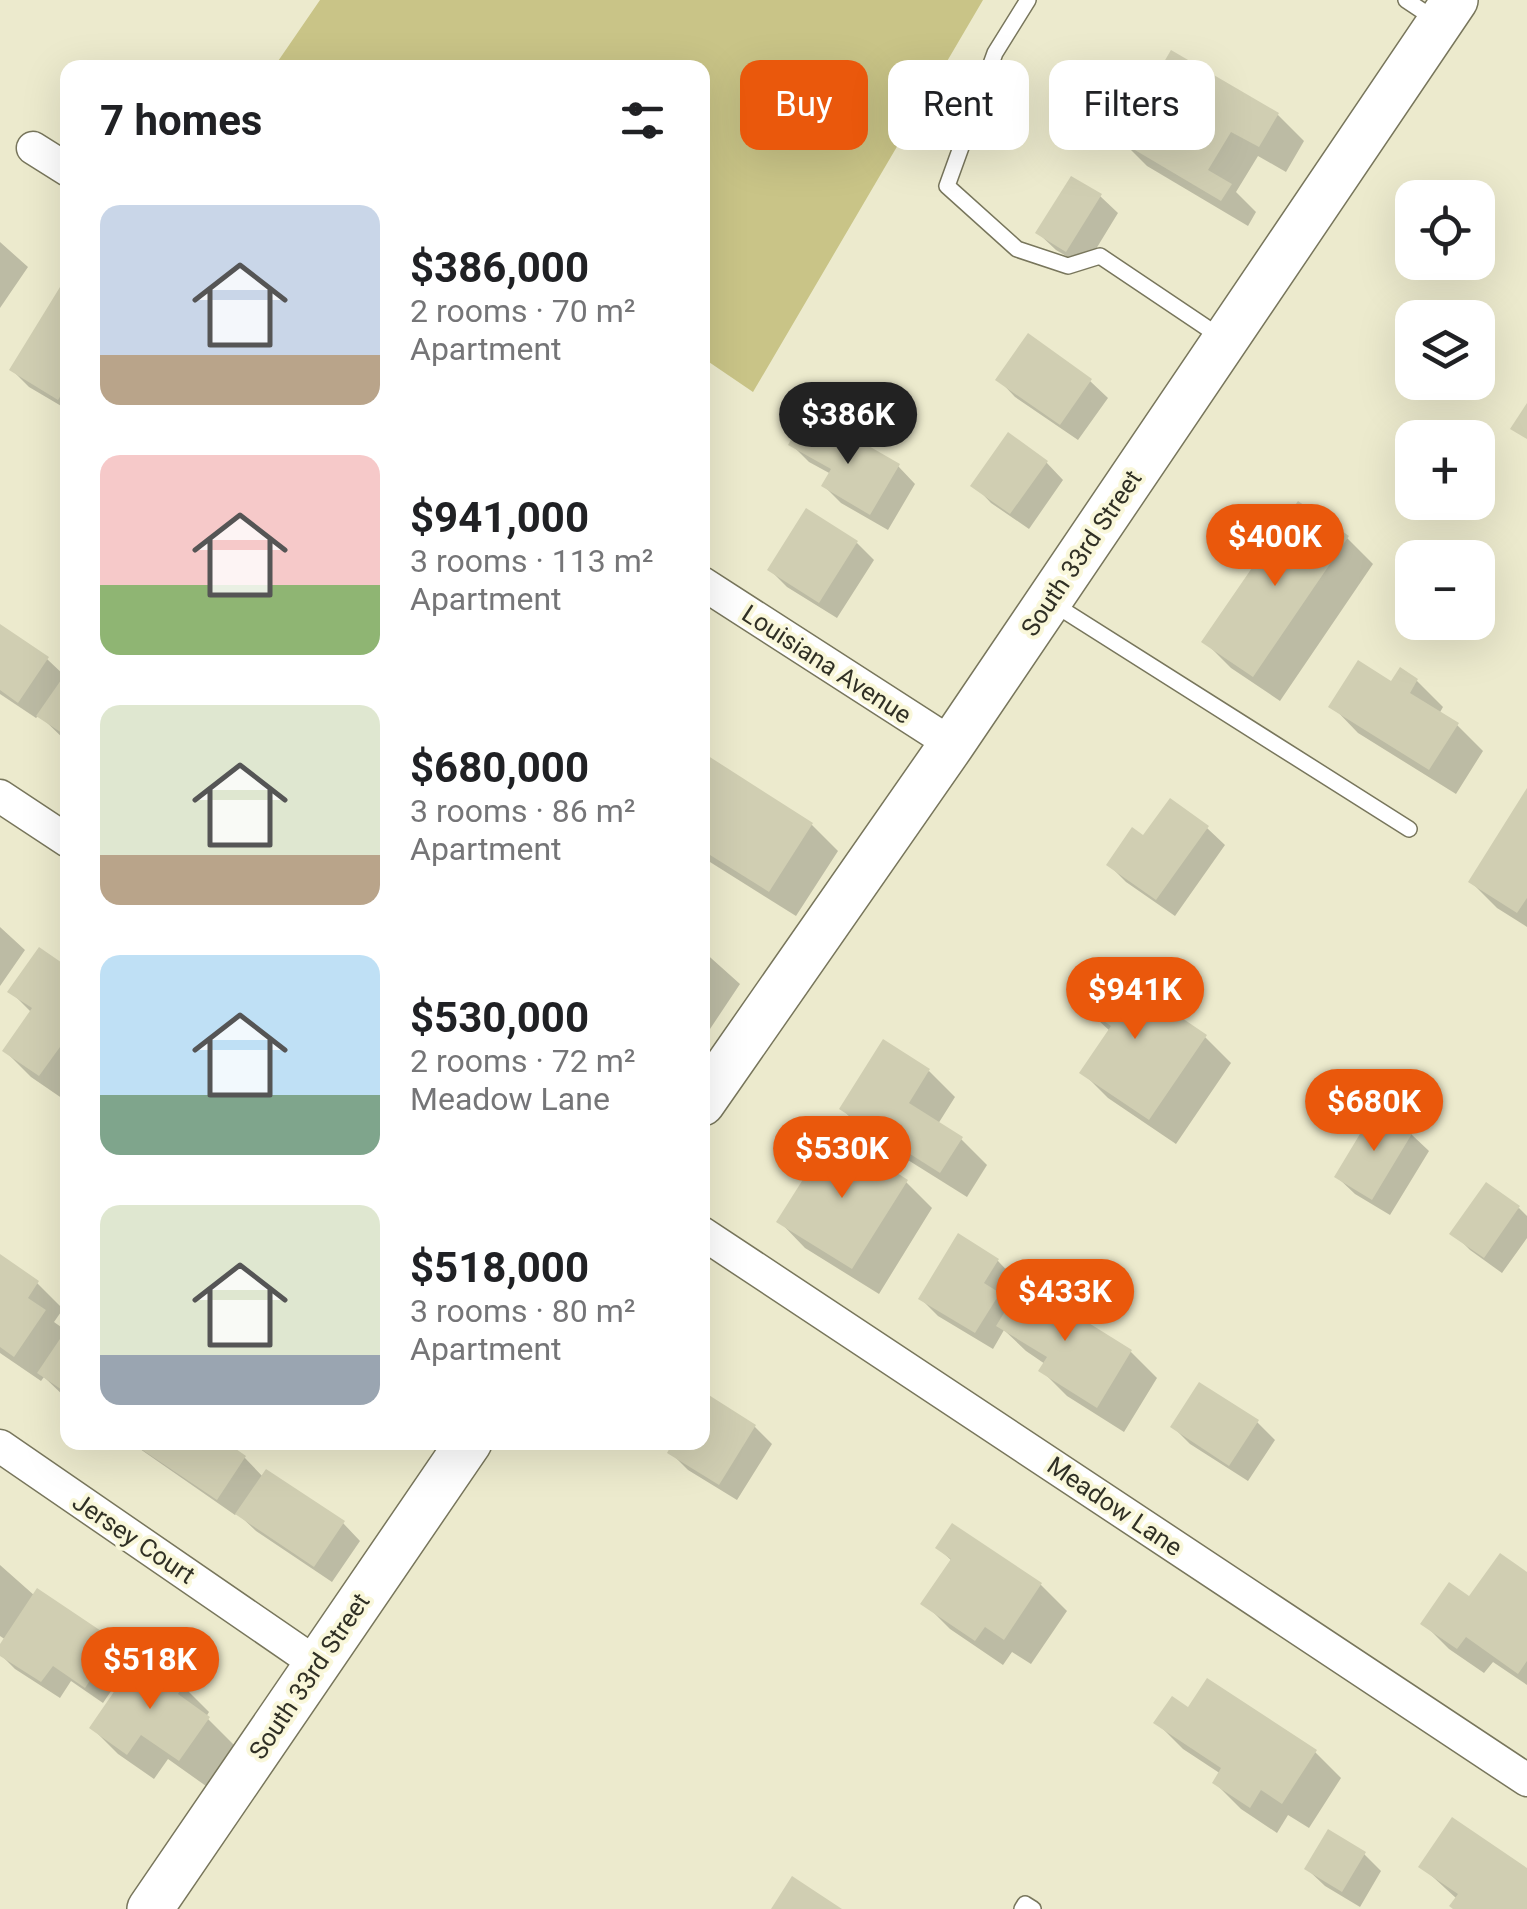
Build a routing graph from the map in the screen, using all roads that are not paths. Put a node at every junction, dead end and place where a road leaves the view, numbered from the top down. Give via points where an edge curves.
1 (1028, 0) edge
2 (1434, 8) edge
3 (33, 148) dead end
4 (60, 165) edge
5 (1225, 340) junction
6 (710, 588) edge
7 (1049, 601) junction
8 (952, 744) junction
9 (0, 796) edge
10 (1409, 829) dead end
11 (60, 837) edge
12 (710, 1092) edge
13 (710, 1238) edge
14 (0, 1446) edge
15 (464, 1450) edge
16 (317, 1664) junction
17 (1527, 1780) edge
18 (159, 1906) edge
19 (1022, 1909) edge
20 (1033, 1909) edge

1 - 5 lane via 995,53 947,186 1017,249 1068,266 1100,256
2 - 5 street, South 33rd Street
3 - 4 street
5 - 7 street, South 33rd Street
6 - 8 street, Louisiana Avenue
7 - 8 street, South 33rd Street
7 - 10 lane
8 - 12 street, South 33rd Street
9 - 11 street
13 - 17 street, Meadow Lane
14 - 16 street, Jersey Court
15 - 16 street, South 33rd Street
16 - 18 street, South 33rd Street
19 - 20 lane

